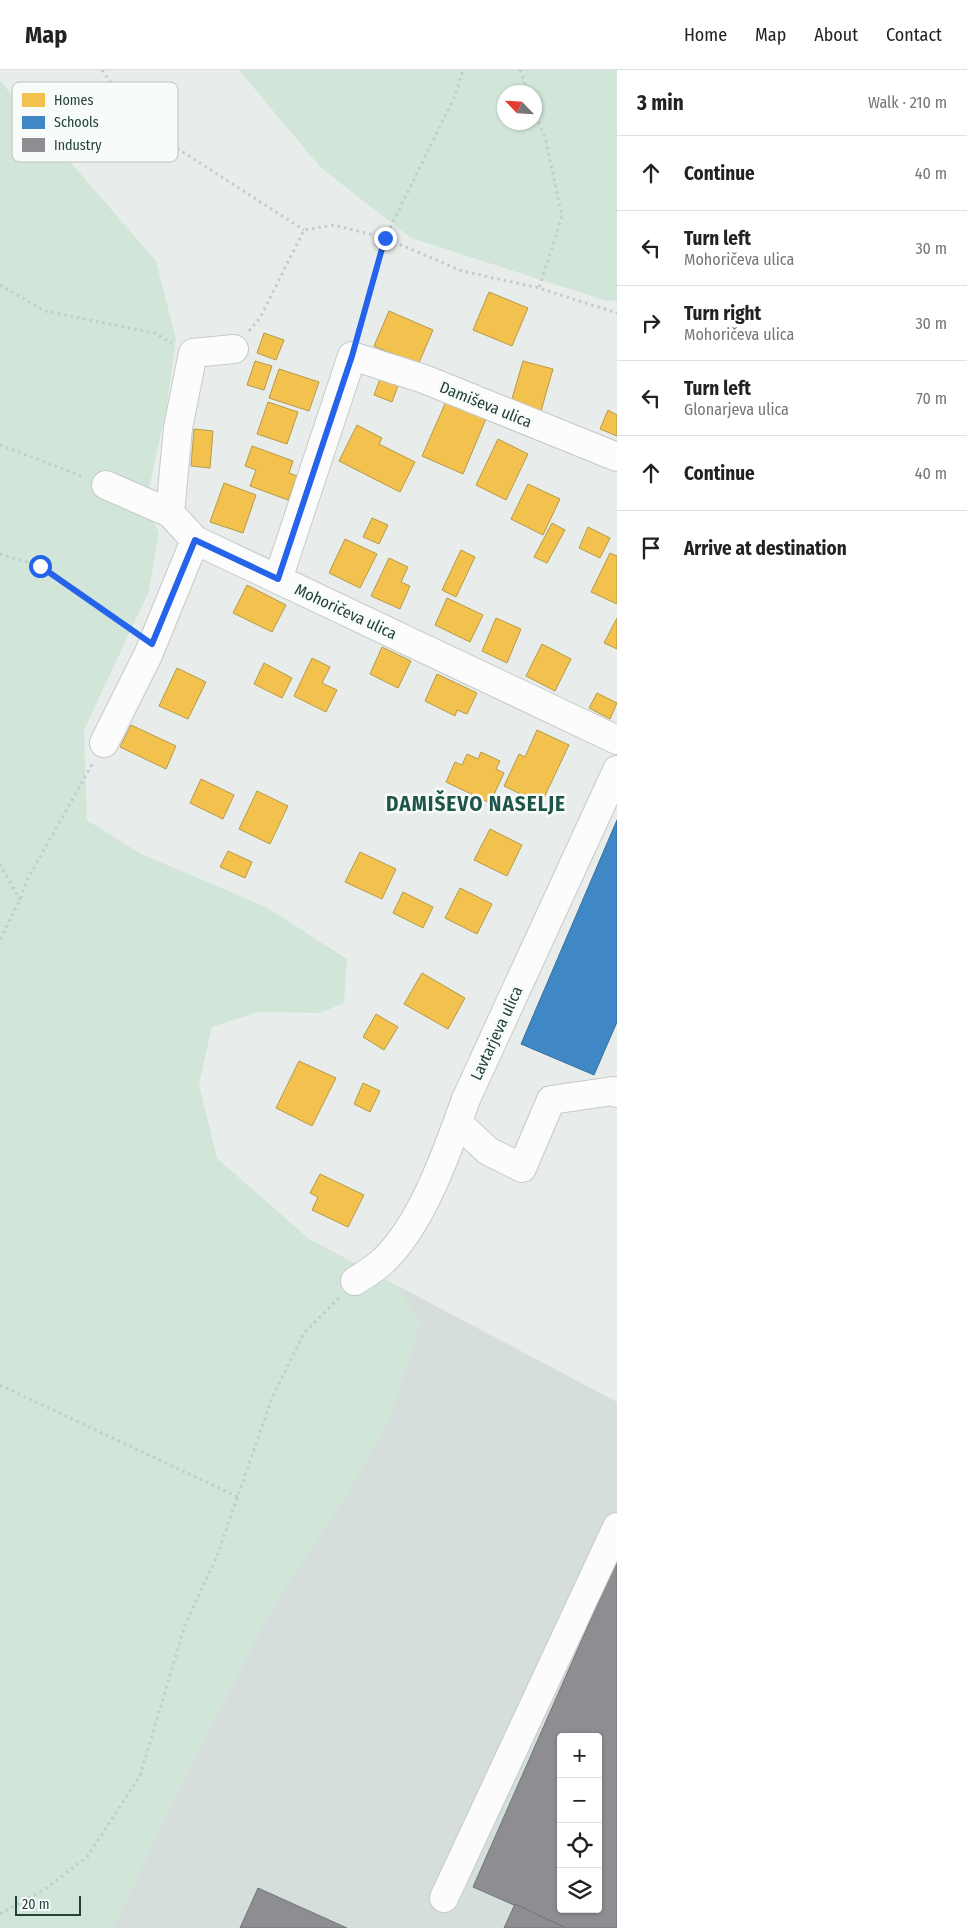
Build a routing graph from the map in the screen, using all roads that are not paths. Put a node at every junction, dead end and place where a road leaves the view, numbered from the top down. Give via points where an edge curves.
1 (234, 349) road end
2 (617, 457) edge
3 (106, 486) road end
4 (170, 512) junction
5 (195, 540) junction
6 (278, 579) junction
7 (617, 740) edge
8 (104, 743) road end
9 (617, 770) edge
10 (617, 1093) edge
11 (458, 1122) junction
12 (355, 1281) road end
13 (617, 1527) edge
14 (444, 1898) dead end

1 - 4 street via 193,353 178,428
2 - 6 street, Damiševa ulica via 424,379 352,356
3 - 4 street
4 - 5 street
5 - 6 street, Mohoričeva ulica
5 - 8 street via 152,644
6 - 7 street, Mohoričeva ulica
9 - 11 street, Lavtarjeva ulica
10 - 11 street via 551,1100 522,1168 488,1151
11 - 12 street, Lavtarjeva ulica via 412,1227 383,1261
13 - 14 street

